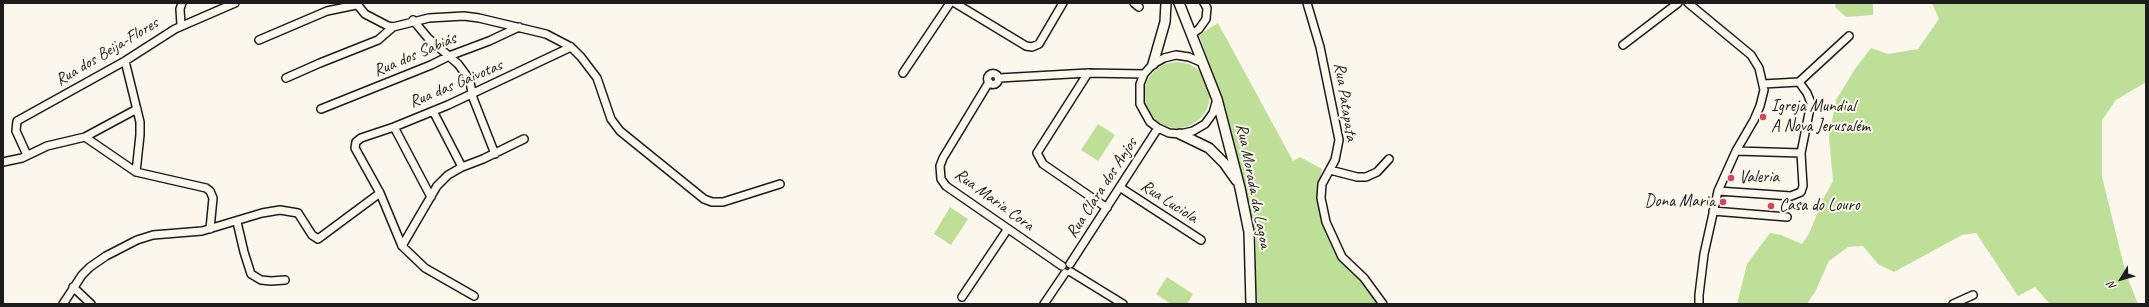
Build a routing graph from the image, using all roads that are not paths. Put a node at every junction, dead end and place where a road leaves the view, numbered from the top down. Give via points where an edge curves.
1 (182, 3) edge
2 (235, 3) edge
3 (326, 3) edge
4 (950, 3) edge
5 (955, 3) edge
6 (1063, 3) edge
7 (1166, 3) edge
8 (1179, 3) edge
9 (1204, 3) edge
10 (1307, 3) edge
11 (1678, 3) edge
12 (1688, 3) edge
13 (356, 4) edge
14 (327, 11) junction
15 (414, 20) junction
16 (181, 25) junction
17 (393, 27) junction
18 (518, 27) junction
19 (1192, 34) junction
20 (1849, 36) dead end
21 (259, 40) dead end
22 (1623, 45) dead end
23 (571, 47) junction
24 (449, 56) junction
25 (125, 61) junction
26 (1203, 62) junction
27 (1153, 64) junction
28 (903, 73) dead end
29 (1088, 73) junction
30 (1144, 74) junction
31 (286, 78) dead end
32 (1799, 82) junction
33 (1763, 84) junction
34 (472, 94) junction
35 (1217, 99) junction
36 (137, 109) junction
37 (322, 110) dead end
38 (432, 111) junction
39 (394, 127) junction
40 (1158, 128) junction
41 (1180, 134) junction
42 (85, 137) junction
43 (524, 139) dead end
44 (1736, 151) junction
45 (1802, 153) junction
46 (495, 154) junction
47 (27, 155) junction
48 (1389, 159) dead end
49 (3, 162) edge
50 (462, 167) junction
51 (1330, 170) junction
52 (136, 172) junction
53 (780, 184) dead end
54 (1121, 188) junction
55 (1240, 188) junction
56 (1718, 191) junction
57 (380, 193) junction
58 (430, 197) junction
59 (1107, 208) junction
60 (1713, 211) junction
61 (1787, 216) dead end
62 (238, 222) junction
63 (210, 229) junction
64 (1007, 230) junction
65 (1201, 240) dead end
66 (402, 246) junction
67 (1066, 270) junction
68 (285, 280) dead end
69 (73, 287) junction
70 (1973, 295) dead end
71 (474, 296) dead end
72 (962, 297) dead end
73 (63, 304) edge
74 (91, 304) edge
75 (1044, 304) edge
76 (1123, 304) edge
77 (1251, 304) edge
78 (1383, 304) edge
79 (1699, 304) edge
80 (1953, 304) edge

1 - 16 street
2 - 16 street, Rua dos Beija-Flores
3 - 14 street
4 - 28 street
5 - 6 street via 1026,46 1032,47 1039,44
7 - 27 street via 1165,22
8 - 19 street, Rua Morada da Lagoa
9 - 19 street via 1207,8 1206,19
10 - 51 street, Rua Patapata via 1320,47 1337,124 1338,153
11 - 22 street
12 - 33 street via 1751,55 1757,63
13 - 14 street
13 - 17 street via 371,19
14 - 21 street
15 - 17 street
15 - 18 street via 460,16
15 - 24 street via 428,38
16 - 25 street, Rua dos Beija-Flores
17 - 31 street via 372,44
18 - 23 street via 546,34
18 - 24 street, Rua dos Sabiás via 490,41
19 - 26 street, Rua Morada da Lagoa
20 - 32 street
23 - 34 street, Rua das Gaivotas
23 - 53 street via 597,78 611,119 620,131 704,199 723,202
24 - 34 street via 467,76
24 - 37 street, Rua dos Sabiás
25 - 36 street
25 - 47 street, Rua dos Beija-Flores via 17,121 16,132
26 - 27 street via 1176,56 1164,58
26 - 35 street, Rua Morada da Lagoa
27 - 30 street
29 - 30 street
29 - 59 street via 1037,153 1043,164
29 - 64 street, Rua Maria Cora via 999,78 996,84 989,82 943,158 939,173 946,186
30 - 40 street via 1140,84 1140,104 1150,122
32 - 33 street
32 - 45 street via 1811,103
33 - 44 street via 1760,106
34 - 38 street, Rua das Gaivotas
34 - 46 street
35 - 41 street, Rua Morada da Lagoa via 1213,113 1205,124 1193,131
35 - 55 street, Rua Morada da Lagoa
36 - 42 street
36 - 52 street via 140,122
38 - 39 street, Rua das Gaivotas
38 - 50 street
39 - 57 street, Rua das Gaivotas via 360,138 356,142 355,148
39 - 58 street
40 - 41 street
40 - 54 street, Rua Clara dos Anjos
41 - 55 street via 1199,142 1217,155
42 - 47 street via 48,146
42 - 52 street
43 - 46 street
44 - 45 street
44 - 56 street
45 - 56 street via 1803,190 1799,194 1791,196
46 - 50 street
47 - 49 street via 15,161
48 - 51 street via 1378,172 1366,177
50 - 58 street via 443,179
51 - 78 street, Rua Patapata via 1325,176 1321,191 1326,222 1342,257 1364,278
52 - 63 street via 210,191 213,198
54 - 59 street, Rua Clara dos Anjos
54 - 65 street, Rua Luciola
55 - 77 street, Rua Morada da Lagoa via 1249,232
56 - 60 street
57 - 62 street via 318,239 298,214 288,211 268,211
57 - 66 street
58 - 66 street
59 - 67 street, Rua Clara dos Anjos via 1070,264 1073,268
60 - 61 street
60 - 79 street via 1704,254
62 - 63 street
62 - 68 street via 251,274 266,280
63 - 69 street via 153,235 137,240 106,256 90,268
64 - 67 street, Rua Maria Cora
64 - 72 street
66 - 71 street via 424,268
67 - 75 street
67 - 76 street, Rua Maria Cora
69 - 73 street
69 - 74 street
70 - 80 street

